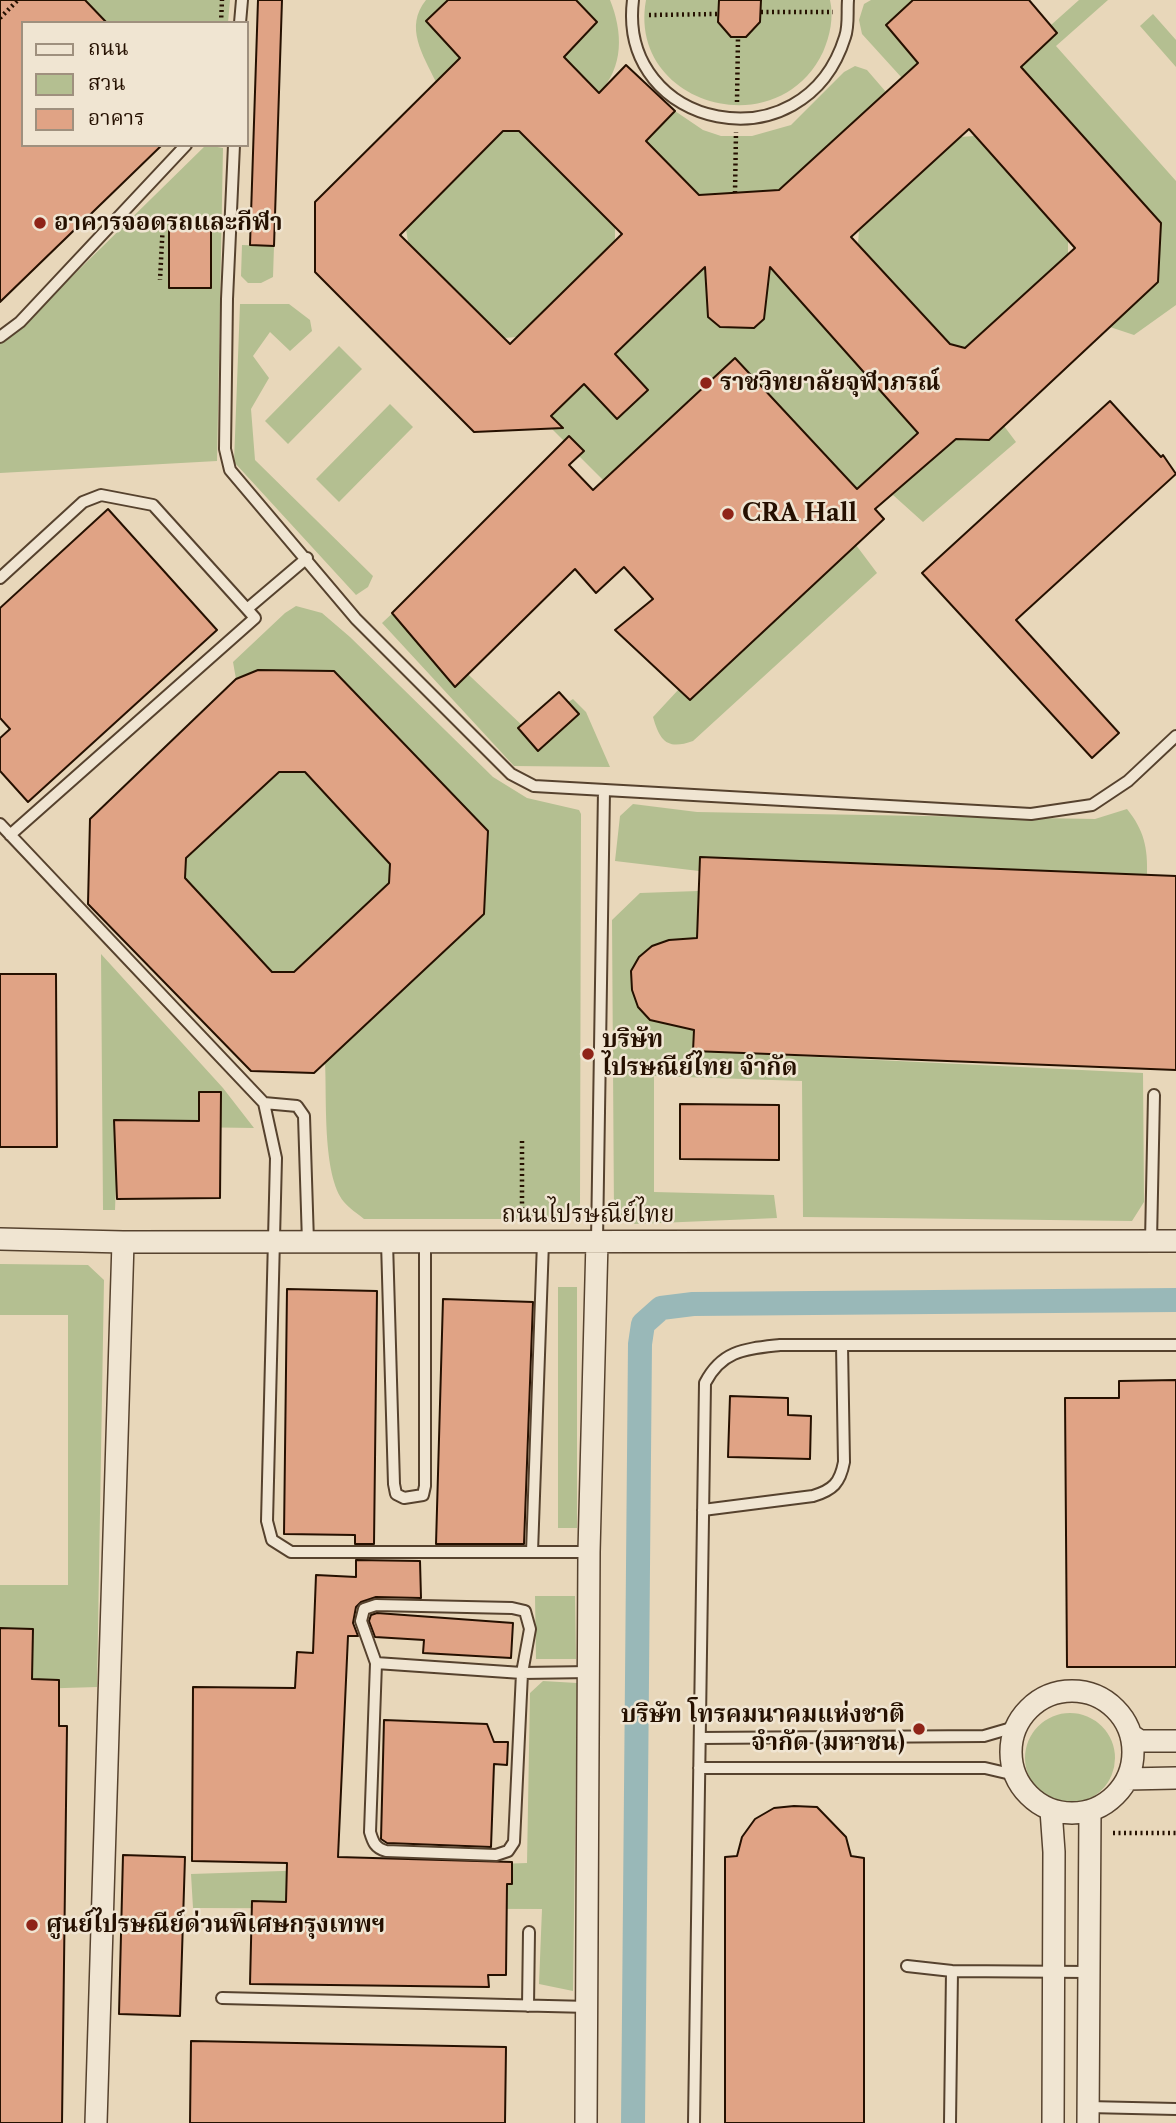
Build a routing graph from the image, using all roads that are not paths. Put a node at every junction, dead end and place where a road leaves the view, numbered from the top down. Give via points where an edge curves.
1 (242, 0) edge
2 (632, 0) edge
3 (848, 0) edge
4 (240, 21) edge
5 (184, 147) edge
6 (234, 147) edge
7 (0, 337) edge
8 (307, 558) junction
9 (0, 578) edge
10 (247, 609) junction
11 (1176, 736) edge
12 (604, 790) junction
13 (0, 824) edge
14 (10, 835) junction
15 (1154, 1095) dead end
16 (264, 1103) junction
17 (0, 1239) edge
18 (597, 1241) junction
19 (1152, 1241) junction
20 (1176, 1241) edge
21 (123, 1242) junction
22 (274, 1242) junction
23 (308, 1242) junction
24 (387, 1242) junction
25 (425, 1242) junction
26 (533, 1242) junction
27 (842, 1345) junction
28 (1176, 1345) edge
29 (703, 1510) junction
30 (532, 1552) junction
31 (589, 1552) junction
32 (376, 1662) junction
33 (522, 1672) junction
34 (590, 1672) junction
35 (1015, 1727) junction
36 (1130, 1735) junction
37 (700, 1738) junction
38 (1176, 1741) edge
39 (699, 1768) junction
40 (1015, 1775) junction
41 (1176, 1777) edge
42 (1127, 1779) junction
43 (1051, 1810) junction
44 (1090, 1811) junction
45 (529, 1932) dead end
46 (907, 1966) dead end
47 (952, 1971) junction
48 (1088, 1972) junction
49 (1055, 1973) junction
50 (222, 1998) dead end
51 (528, 2006) junction
52 (589, 2007) junction
53 (1176, 2109) edge
54 (1088, 2115) edge
55 (96, 2123) edge
56 (586, 2123) edge
57 (694, 2123) edge
58 (950, 2123) edge
59 (1053, 2123) edge

1 - 4 lane
2 - 3 lane via 638,50 655,80 682,103 713,117 748,120 782,112 811,93 833,67 846,34
5 - 7 lane via 20,322
6 - 8 lane via 225,449 230,470
8 - 10 lane
8 - 12 lane via 356,619 511,774 534,786
9 - 10 lane via 83,502 101,495 153,505
10 - 14 lane via 256,618
11 - 12 lane via 1128,781 1092,805 1031,814
12 - 18 lane
13 - 14 lane
14 - 16 lane
15 - 19 lane
16 - 22 lane via 276,1158
16 - 23 lane via 297,1106 304,1116
17 - 21 street, ถนนไปรษณีย์ไทย
18 - 19 street, ถนนไปรษณีย์ไทย
18 - 26 street, ถนนไปรษณีย์ไทย
18 - 31 street
19 - 20 street, ถนนไปรษณีย์ไทย
21 - 22 street, ถนนไปรษณีย์ไทย
21 - 55 street
22 - 23 street, ถนนไปรษณีย์ไทย
22 - 30 lane via 267,1521 272,1540 291,1552
23 - 24 street, ถนนไปรษณีย์ไทย
24 - 25 street, ถนนไปรษณีย์ไทย
24 - 25 lane via 394,1484 396,1494 415,1499 423,1495 425,1486
25 - 26 street, ถนนไปรษณีย์ไทย
26 - 30 lane
27 - 28 lane
27 - 29 lane via 841,1479 830,1491 813,1496
27 - 29 lane via 749,1348 714,1366 705,1383
29 - 37 lane
30 - 31 lane
31 - 34 street
32 - 33 lane
32 - 33 lane via 360,1621 364,1609 376,1605 512,1608 524,1611 530,1629
32 - 33 lane via 370,1832 378,1849 386,1851 496,1855 508,1851 514,1842
33 - 34 lane
34 - 52 street
35 - 36 street via 1040,1700 1075,1690 1099,1697 1119,1712
35 - 37 lane via 984,1736
35 - 40 street via 1010,1751
36 - 38 street via 1140,1741
36 - 42 street via 1133,1757
37 - 39 lane
39 - 40 lane via 985,1768
39 - 57 lane
40 - 43 street via 1029,1797
41 - 42 street
42 - 44 street via 1111,1799
43 - 44 street
43 - 49 street
44 - 48 street
45 - 51 lane
46 - 47 lane
47 - 49 lane
47 - 58 lane
48 - 49 lane
48 - 54 street
49 - 59 street
50 - 51 lane
51 - 52 lane
52 - 56 street
53 - 54 lane

